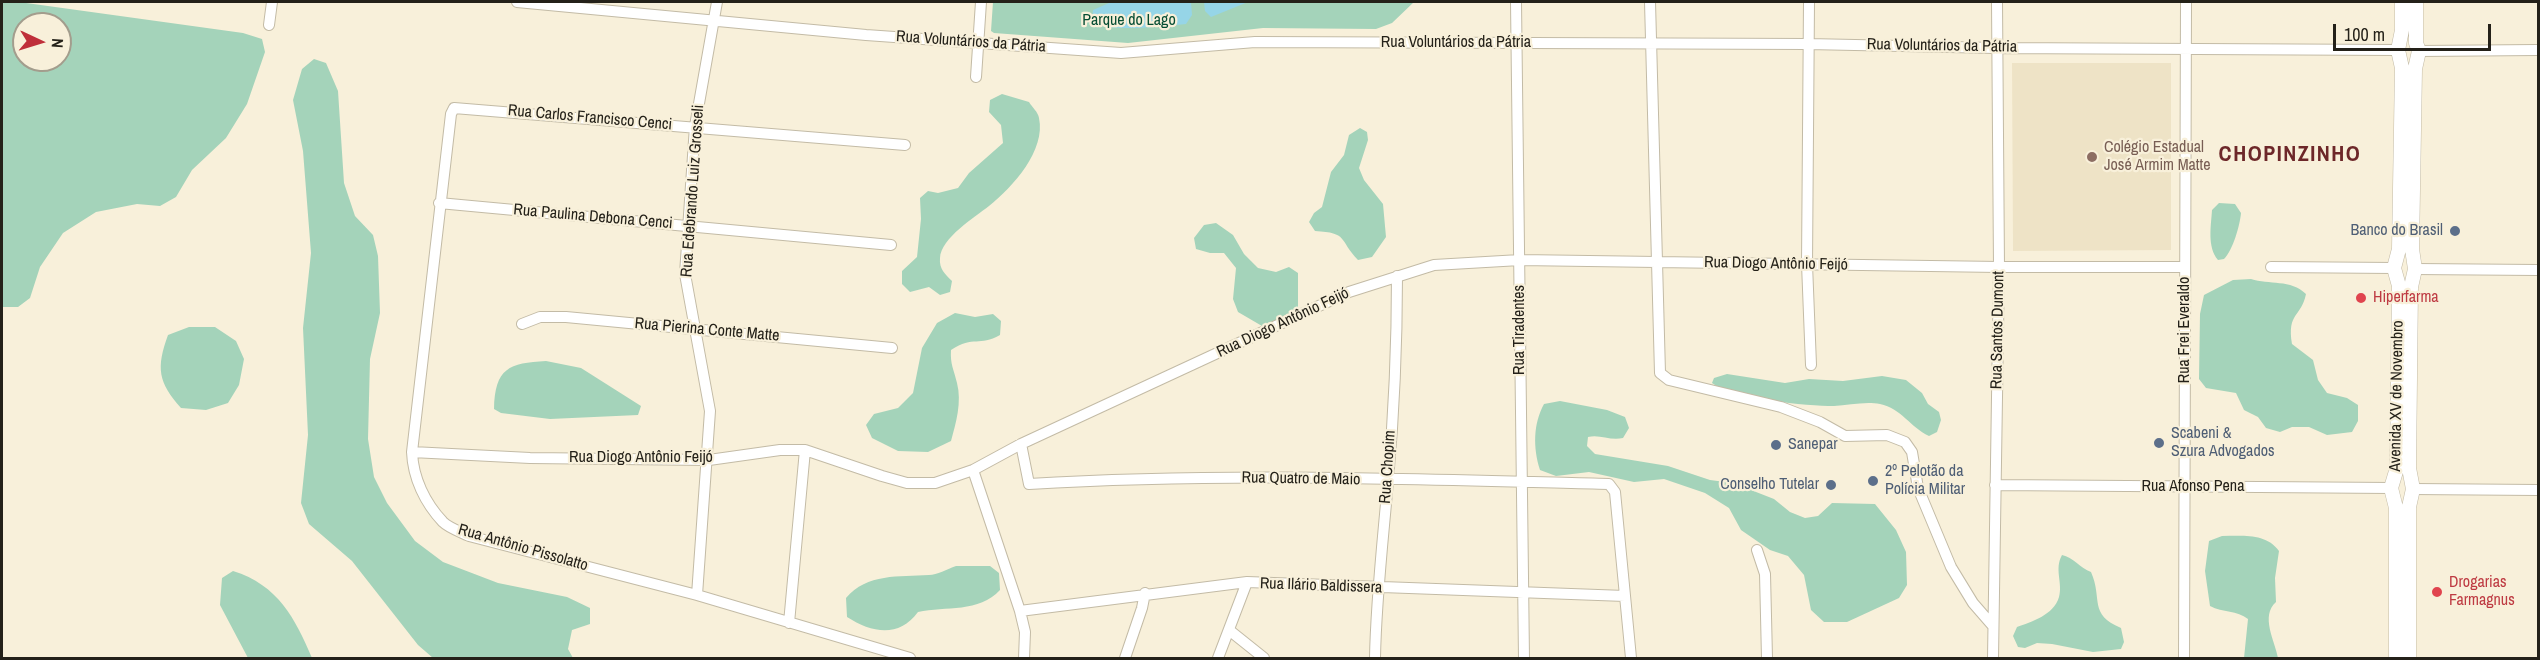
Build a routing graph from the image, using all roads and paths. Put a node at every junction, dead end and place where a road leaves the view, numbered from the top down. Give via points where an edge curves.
1 (272, 2) edge
2 (517, 2) edge
3 (717, 2) edge
4 (981, 2) edge
5 (1516, 2) edge
6 (1650, 2) edge
7 (1809, 2) edge
8 (1997, 2) edge
9 (2186, 2) edge
10 (2402, 2) edge
11 (2416, 2) edge
12 (714, 20) junction
13 (269, 25) dead end
14 (979, 43) junction
15 (1517, 43) junction
16 (1650, 43) junction
17 (1808, 44) junction
18 (2186, 47) junction
19 (1996, 48) junction
20 (2400, 50) junction
21 (2417, 50) junction
22 (2538, 50) edge
23 (976, 77) dead end
24 (454, 108) joint
25 (695, 126) junction
26 (905, 145) dead end
27 (439, 203) junction
28 (689, 225) junction
29 (891, 244) dead end
30 (1520, 260) junction
31 (1658, 262) junction
32 (1807, 264) junction
33 (1999, 267) junction
34 (2185, 267) junction
35 (2271, 267) dead end
36 (2396, 268) junction
37 (2413, 269) junction
38 (2538, 270) edge
39 (1397, 276) junction
40 (522, 324) dead end
41 (696, 328) junction
42 (892, 348) dead end
43 (1811, 364) dead end
44 (1021, 444) junction
45 (805, 450) junction
46 (412, 452) junction
47 (709, 460) junction
48 (973, 470) junction
49 (1388, 481) junction
50 (1521, 482) junction
51 (1995, 485) junction
52 (2184, 487) junction
53 (2393, 488) junction
54 (2411, 489) junction
55 (2538, 490) edge
56 (1757, 550) dead end
57 (1247, 582) junction
58 (1377, 588) junction
59 (1144, 593) junction
60 (1523, 593) junction
61 (697, 595) junction
62 (1625, 596) junction
63 (1020, 610) junction
64 (789, 623) junction
65 (1993, 626) junction
66 (1229, 630) junction
67 (910, 658) edge
68 (1024, 658) edge
69 (1125, 658) edge
70 (1218, 658) edge
71 (1264, 658) edge
72 (1375, 658) edge
73 (1524, 658) edge
74 (1631, 658) edge
75 (1767, 658) edge
76 (1993, 658) edge
77 (2184, 658) edge
78 (2396, 658) edge
79 (2409, 658) edge

1 - 13 street
2 - 12 street, Rua Voluntários da Pátria
3 - 12 street, Rua Edebrando Luiz Grosseli
4 - 14 street
5 - 15 street, Rua Tiradentes
6 - 16 street
7 - 17 street
8 - 19 street, Rua Santos Dumont
9 - 18 street, Rua Frei Everaldo
10 - 20 main road, Avenida XV de Novembro
11 - 21 main road, Avenida XV de Novembro
12 - 14 street, Rua Voluntários da Pátria
12 - 25 street, Rua Edebrando Luiz Grosseli
14 - 15 street, Rua Voluntários da Pátria via 1121,53 1255,42
14 - 23 street
15 - 16 street, Rua Voluntários da Pátria
15 - 30 street, Rua Tiradentes
16 - 17 street, Rua Voluntários da Pátria
16 - 31 street
17 - 19 street, Rua Voluntários da Pátria
17 - 32 street
18 - 19 street, Rua Voluntários da Pátria
18 - 20 street, Rua Voluntários da Pátria
18 - 34 street, Rua Frei Everaldo
19 - 33 street, Rua Santos Dumont
20 - 21 main road via 2408,61
20 - 21 main road via 2409,39
20 - 36 main road, Avenida XV de Novembro
21 - 22 street
21 - 37 main road, Avenida XV de Novembro
24 - 25 street, Rua Carlos Francisco Cenci
24 - 27 street, Rua Antônio Pissolatto
25 - 26 street, Rua Carlos Francisco Cenci
25 - 28 street, Rua Edebrando Luiz Grosseli
27 - 28 street, Rua Paulina Debona Cenci
27 - 46 street, Rua Antônio Pissolatto
28 - 29 street, Rua Paulina Debona Cenci
28 - 41 street, Rua Edebrando Luiz Grosseli via 685,274
30 - 31 street, Rua Diogo Antônio Feijó
30 - 39 street, Rua Diogo Antônio Feijó via 1434,265
30 - 50 street, Rua Tiradentes
31 - 32 street, Rua Diogo Antônio Feijó
31 - 65 street via 1660,373 1669,380 1781,407 1845,436 1887,435 1905,442 1912,452 1918,488 1951,567
32 - 33 street, Rua Diogo Antônio Feijó
32 - 43 street
33 - 34 street, Rua Diogo Antônio Feijó
33 - 51 street, Rua Santos Dumont
34 - 52 street, Rua Frei Everaldo
35 - 36 street
36 - 37 main road via 2405,258
36 - 37 main road via 2404,280
36 - 53 main road, Avenida XV de Novembro via 2399,286
37 - 38 street
37 - 54 main road, Avenida XV de Novembro
39 - 44 street, Rua Diogo Antônio Feijó via 1349,292
39 - 49 street, Rua Chopim
40 - 41 street, Rua Pierina Conte Matte via 540,317 566,317
41 - 42 street, Rua Pierina Conte Matte
41 - 47 street, Rua Edebrando Luiz Grosseli via 710,411
44 - 48 street, Rua Diogo Antônio Feijó
44 - 49 street, Rua Quatro de Maio via 1029,484 1218,478
45 - 47 street, Rua Diogo Antônio Feijó
45 - 48 street, Rua Diogo Antônio Feijó via 907,483 935,483
45 - 64 street
46 - 47 street, Rua Diogo Antônio Feijó
46 - 61 street, Rua Antônio Pissolatto via 419,487 444,524 469,536
47 - 61 street, Rua Edebrando Luiz Grosseli
48 - 63 street
49 - 50 street, Rua Quatro de Maio
49 - 58 street, Rua Chopim
50 - 60 street, Rua Tiradentes
50 - 62 street, Rua Quatro de Maio via 1613,486
51 - 52 street, Rua Afonso Pena
51 - 65 street, Rua Santos Dumont
52 - 53 street, Rua Afonso Pena
52 - 77 street, Rua Frei Everaldo
53 - 54 main road via 2402,499
53 - 54 main road via 2402,478
53 - 78 main road, Avenida XV de Novembro
54 - 55 street
54 - 79 main road, Avenida XV de Novembro
56 - 75 street via 1765,574
57 - 58 street, Rua Ilário Baldissera
57 - 59 street, Rua Ilário Baldissera
57 - 66 street
58 - 60 street, Rua Ilário Baldissera
58 - 72 street, Rua Chopim
59 - 63 street, Rua Ilário Baldissera
59 - 69 street
60 - 62 street, Rua Ilário Baldissera
60 - 73 street, Rua Tiradentes
61 - 64 street, Rua Antônio Pissolatto
62 - 74 street
63 - 68 street via 1025,632
64 - 67 street, Rua Antônio Pissolatto
65 - 76 street, Rua Santos Dumont
66 - 70 street
66 - 71 street

